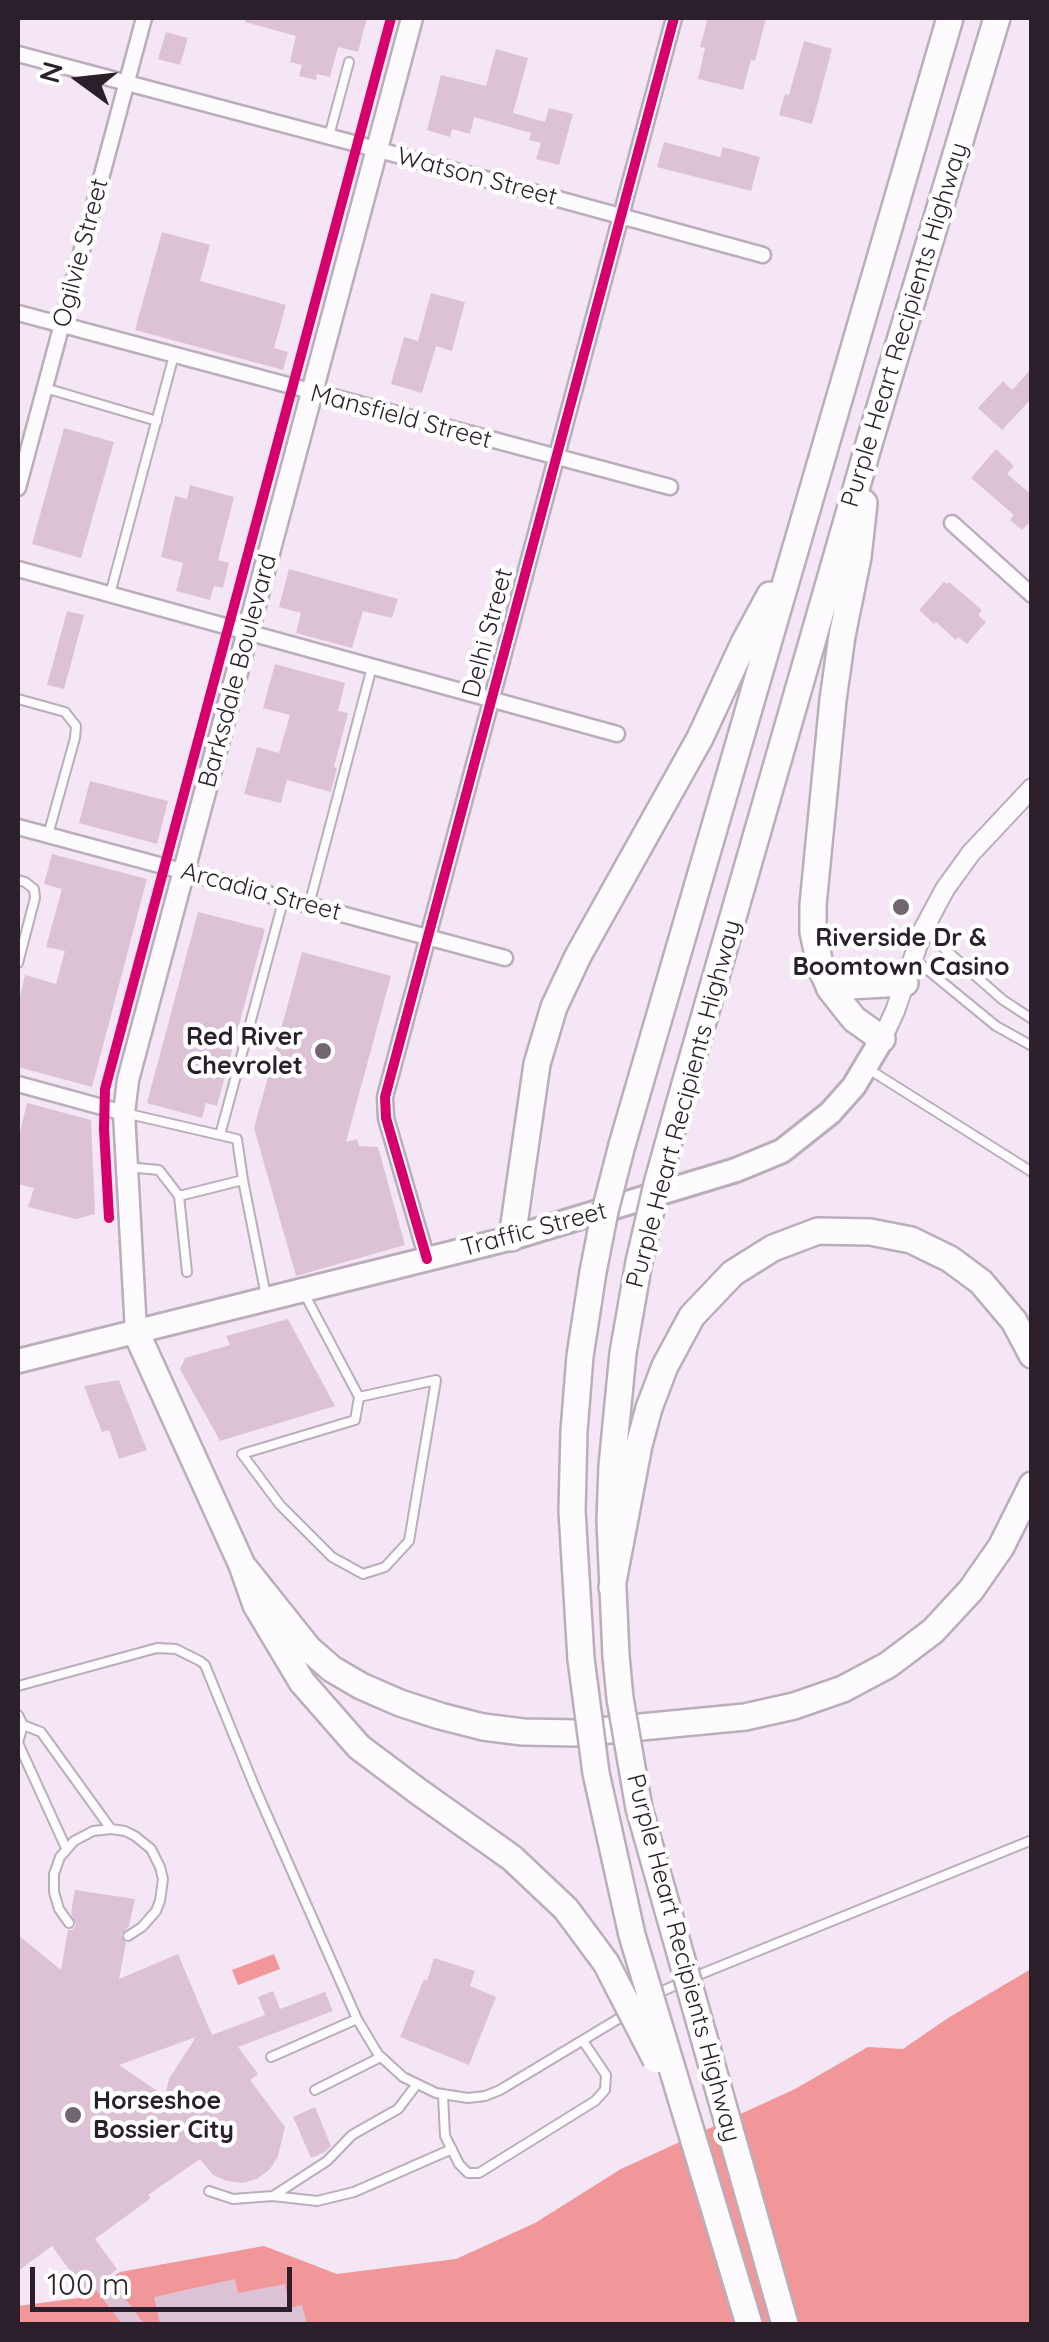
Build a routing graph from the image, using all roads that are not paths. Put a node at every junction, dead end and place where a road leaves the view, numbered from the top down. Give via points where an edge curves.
1 (144, 18) edge
2 (412, 18) edge
3 (674, 18) edge
4 (932, 18) edge
5 (950, 18) edge
6 (996, 24) edge
7 (18, 54) edge
8 (349, 62) dead end
9 (127, 83) junction
10 (329, 136) junction
11 (377, 149) junction
12 (900, 194) junction
13 (620, 216) junction
14 (763, 256) dead end
15 (18, 313) edge
16 (62, 324) junction
17 (174, 355) junction
18 (45, 388) junction
19 (312, 393) junction
20 (157, 420) junction
21 (872, 437) junction
22 (556, 458) junction
23 (670, 487) dead end
24 (18, 488) edge
25 (952, 523) dead end
26 (792, 556) junction
27 (18, 569) edge
28 (110, 594) junction
29 (1032, 595) edge
30 (248, 632) junction
31 (372, 666) junction
32 (492, 698) junction
33 (18, 699) edge
34 (617, 734) dead end
35 (1032, 788) edge
36 (18, 827) edge
37 (48, 835) junction
38 (184, 870) junction
39 (18, 880) edge
40 (284, 898) junction
41 (309, 904) junction
42 (923, 930) junction
43 (426, 936) junction
44 (505, 958) dead end
45 (913, 958) junction
46 (18, 963) edge
47 (905, 983) junction
48 (829, 986) junction
49 (1032, 1019) edge
50 (882, 1038) junction
51 (1032, 1046) edge
52 (866, 1068) junction
53 (18, 1084) edge
54 (124, 1112) junction
55 (220, 1135) junction
56 (127, 1167) junction
57 (1032, 1172) edge
58 (244, 1180) junction
59 (179, 1196) junction
60 (512, 1238) junction
61 (427, 1258) junction
62 (187, 1272) dead end
63 (303, 1290) junction
64 (267, 1300) junction
65 (136, 1332) junction
66 (1032, 1355) edge
67 (18, 1361) edge
68 (359, 1397) junction
69 (1032, 1485) edge
70 (242, 1566) junction
71 (612, 1588) junction
72 (18, 1686) edge
73 (18, 1715) edge
74 (23, 1725) junction
75 (111, 1829) junction
76 (1032, 1840) edge
77 (66, 1848) junction
78 (69, 1922) dead end
79 (128, 1936) dead end
80 (645, 2000) dead end
81 (634, 2008) dead end
82 (357, 2019) junction
83 (582, 2040) junction
84 (270, 2057) dead end
85 (381, 2057) junction
86 (417, 2084) junction
87 (315, 2090) dead end
88 (444, 2095) junction
89 (452, 2148) junction
90 (697, 2154) junction
91 (209, 2191) dead end
92 (273, 2196) junction
93 (749, 2324) edge
94 (785, 2324) edge

1 - 9 street, Ogilvie Street
2 - 11 main road, Barksdale Boulevard
3 - 13 street, Delhi Street
4 - 12 highway
5 - 12 highway, Purple Heart Recipients Highway
6 - 21 highway, Purple Heart Recipients Highway
7 - 9 street, Watson Street
8 - 10 lane
9 - 10 street, Watson Street
9 - 16 street, Ogilvie Street
10 - 11 street, Watson Street
11 - 13 street, Watson Street
11 - 19 main road, Barksdale Boulevard
12 - 26 highway, Purple Heart Recipients Highway
13 - 14 street, Watson Street
13 - 22 street, Delhi Street
15 - 16 street, Mansfield Street
16 - 17 street, Mansfield Street
16 - 18 street, Ogilvie Street
17 - 19 street, Mansfield Street
17 - 20 lane
18 - 20 lane
18 - 24 street, Ogilvie Street
19 - 22 street, Mansfield Street
19 - 30 main road, Barksdale Boulevard
20 - 28 lane
21 - 48 highway via 835,680 813,905 817,956
21 - 71 highway, Purple Heart Recipients Highway, bridge via 639,1262 614,1439
22 - 23 street, Mansfield Street
22 - 32 street, Delhi Street
25 - 29 street
26 - 60 highway via 554,1007 537,1064
26 - 90 highway, Purple Heart Recipients Highway, bridge via 605,1211 574,1431 581,1658 596,1773 632,1935
27 - 28 street
28 - 30 street
30 - 31 street
30 - 38 main road, Barksdale Boulevard
31 - 32 street
31 - 41 lane
32 - 34 street
32 - 43 street, Delhi Street
33 - 37 lane via 65,712 76,726
35 - 42 street via 962,865
36 - 37 street, Arcadia Street
37 - 38 street, Arcadia Street
38 - 40 street, Arcadia Street
38 - 54 main road, Barksdale Boulevard
39 - 46 lane via 34,889 35,898
40 - 41 street, Arcadia Street
40 - 55 lane
41 - 43 street, Arcadia Street
42 - 45 street
42 - 49 lane
43 - 44 street, Arcadia Street
43 - 61 street, Delhi Street via 384,1108
45 - 47 street
45 - 51 lane via 1006,1033
47 - 48 highway
47 - 50 street
48 - 50 highway via 854,1018
50 - 52 main road, Traffic Street
52 - 57 lane
52 - 60 main road, Traffic Street via 830,1112 768,1157
53 - 54 street
54 - 55 lane
54 - 56 main road, Barksdale Boulevard
55 - 58 lane via 237,1139
56 - 59 lane via 158,1170
56 - 65 main road, Barksdale Boulevard
58 - 59 lane
58 - 64 lane
59 - 62 lane
60 - 61 main road, Traffic Street
61 - 63 main road, Traffic Street
63 - 64 main road, Traffic Street
63 - 68 lane
64 - 65 main road, Traffic Street
65 - 67 main road, Traffic Street
65 - 70 highway
66 - 71 highway via 981,1282 910,1240 818,1231 773,1248 733,1273 692,1316 666,1366 639,1445
68 - 68 lane via 436,1380 410,1541 385,1567 363,1574 332,1557 242,1454 355,1420
69 - 70 highway via 972,1590 933,1631 843,1689 727,1719 524,1732 400,1704 308,1649
70 - 90 highway, bridge via 256,1605 302,1682 359,1746 512,1858 566,1909 606,1963
71 - 94 highway, Purple Heart Recipients Highway, bridge via 620,1698 639,1808
72 - 82 lane via 157,1648 200,1660
73 - 74 lane
74 - 75 lane via 41,1732
74 - 77 lane via 18,1743
75 - 77 lane via 83,1835
75 - 79 lane via 144,1842 163,1879 156,1911
76 - 80 lane
77 - 78 lane via 54,1892
81 - 83 lane
82 - 84 lane
82 - 85 lane
83 - 88 lane via 486,2096
83 - 89 lane via 606,2075 595,2101 479,2173 468,2173
85 - 86 lane
85 - 87 lane
86 - 88 lane
86 - 92 lane via 398,2110
88 - 89 lane
89 - 92 lane via 317,2202
90 - 93 highway, Purple Heart Recipients Highway, bridge
91 - 92 lane via 233,2199

